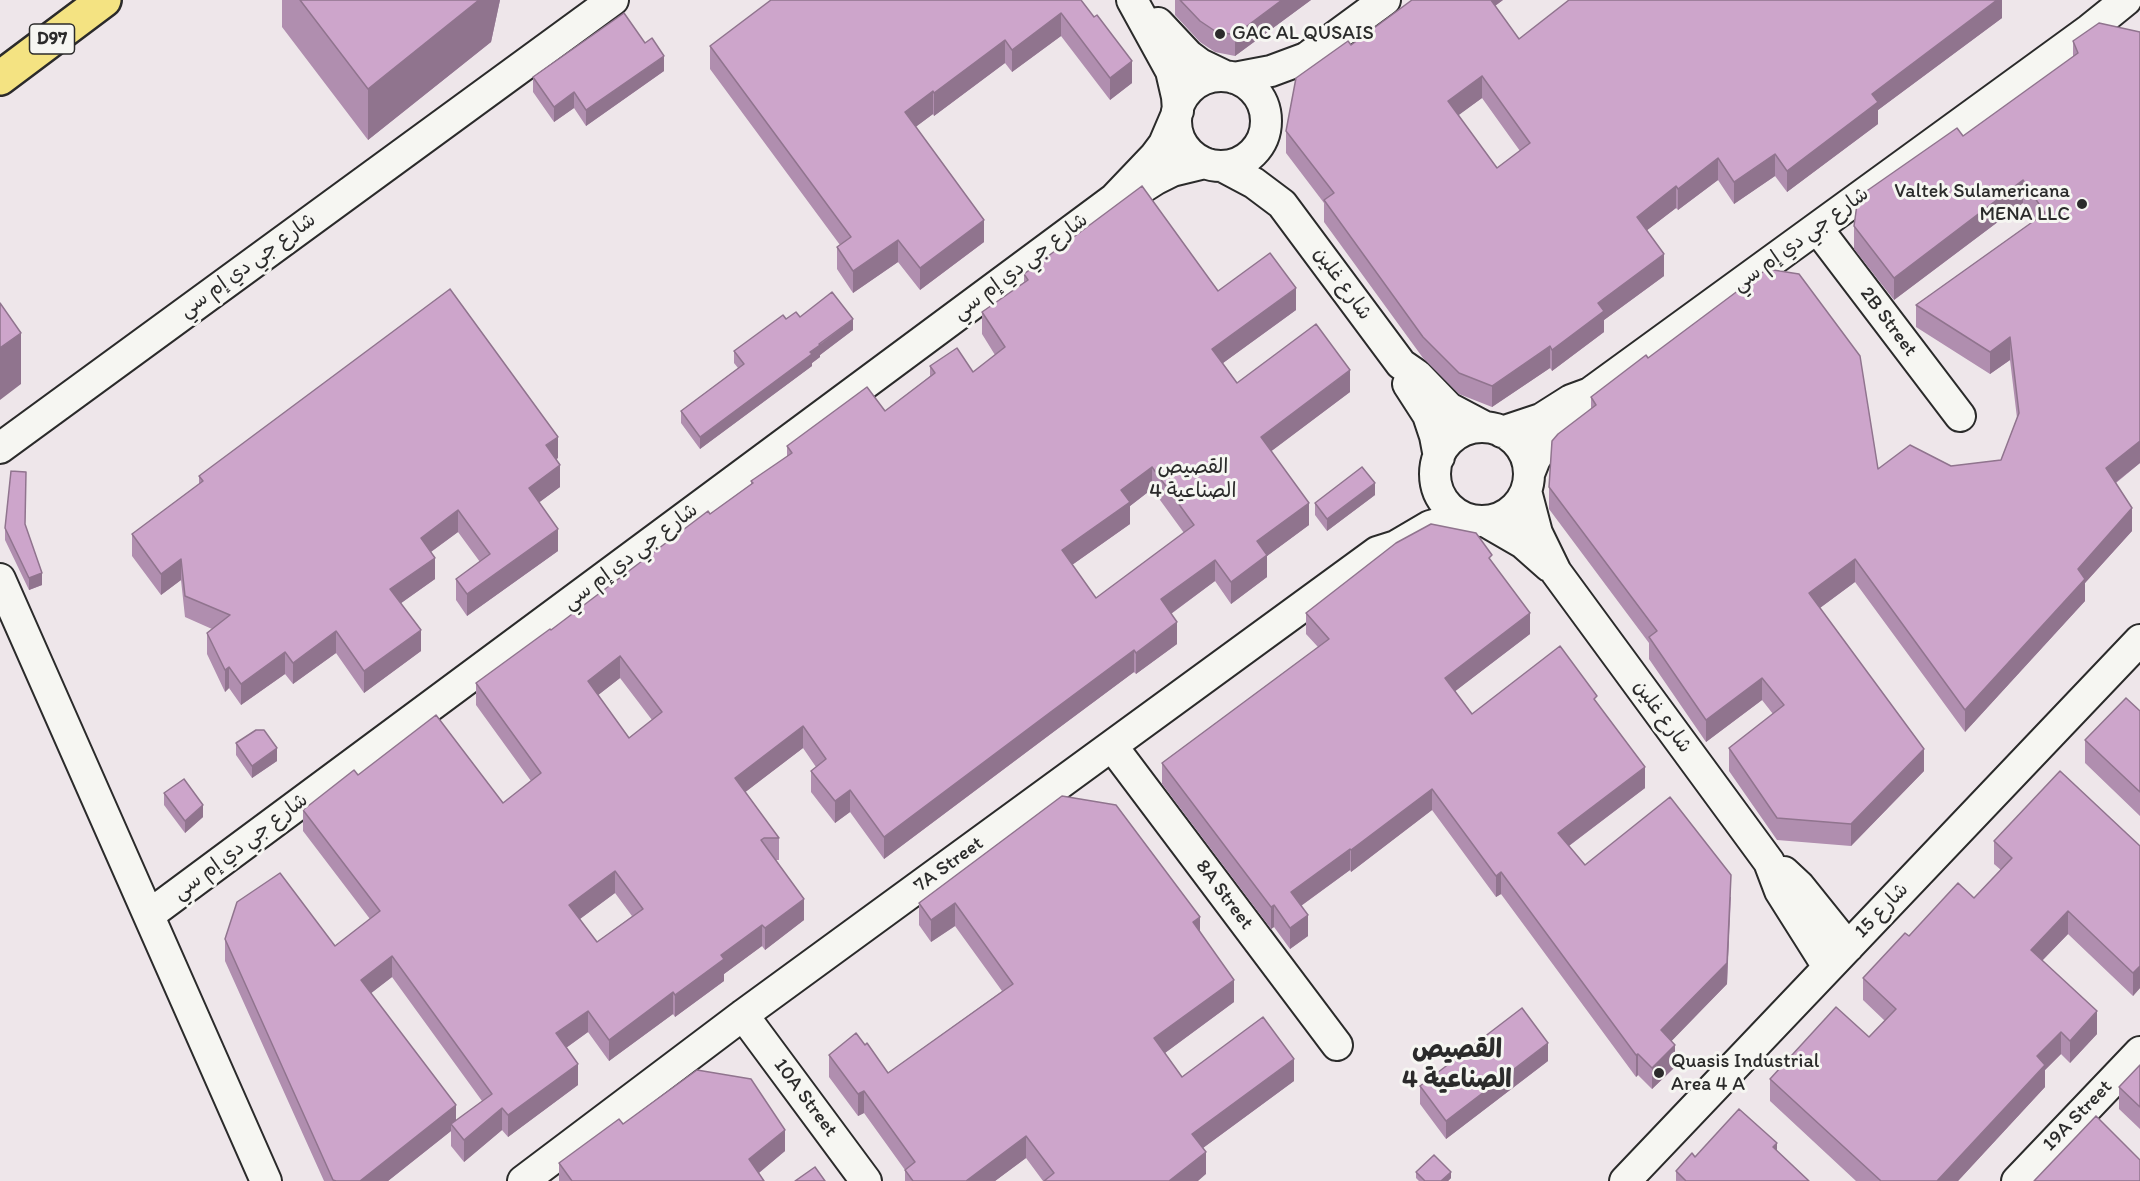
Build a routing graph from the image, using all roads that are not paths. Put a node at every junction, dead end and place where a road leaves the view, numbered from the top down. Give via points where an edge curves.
1 (104, 0) edge
2 (1385, 0) edge
3 (2126, 0) edge
4 (1134, 2) edge
5 (596, 5) edge
6 (1306, 58) junction
7 (1229, 77) junction
8 (0, 78) edge
9 (1177, 113) junction
10 (1266, 128) junction
11 (1213, 164) junction
12 (1114, 199) junction
13 (1282, 204) junction
14 (1817, 228) junction
15 (1401, 364) junction
16 (1590, 393) junction
17 (1960, 416) dead end
18 (1493, 430) junction
19 (0, 448) edge
20 (1437, 469) junction
21 (1527, 483) junction
22 (1474, 519) junction
23 (1377, 552) junction
24 (1556, 572) junction
25 (0, 579) edge
26 (2140, 640) edge
27 (1112, 746) junction
28 (149, 915) junction
29 (1838, 957) junction
30 (743, 1015) junction
31 (1337, 1045) dead end
32 (2140, 1052) edge
33 (266, 1181) edge
34 (523, 1181) edge
35 (866, 1181) edge
36 (1625, 1181) edge
37 (2017, 1181) edge

1 - 8 main road, D97
2 - 6 street
3 - 14 street, شارع جي دي إم سي
4 - 7 street, شارع غلين via 1188,55
4 - 9 street, شارع غلين via 1171,71
5 - 19 street, شارع جي دي إم سي
6 - 7 street via 1271,70
6 - 10 street via 1284,90
7 - 9 street via 1213,76 1195,85 1182,99
7 - 10 street, شارع غلين via 1243,81 1258,95
9 - 11 street, شارع غلين via 1176,128 1186,149 1194,157
9 - 12 street, شارع جي دي إم سي via 1155,156
10 - 11 street via 1261,142 1245,160
10 - 13 street, شارع غلين via 1271,168
11 - 12 street, شارع جي دي إم سي via 1172,171 1136,193
11 - 13 street, شارع غلين via 1254,183
12 - 28 street, شارع جي دي إم سي
13 - 15 street, شارع غلين
14 - 16 street, شارع جي دي إم سي
14 - 17 street, 2B Street
15 - 18 street, شارع غلين via 1412,370 1449,408
15 - 20 street, شارع غلين via 1432,425
16 - 18 street, شارع جي دي إم سي via 1541,419
16 - 21 street, شارع جي دي إم سي via 1550,436 1535,459
18 - 20 street via 1462,432 1452,438
18 - 21 street, شارع غلين via 1513,439 1521,449 1527,461
20 - 22 street, شارع غلين via 1444,502
20 - 23 street via 1413,514 1386,538
21 - 22 street via 1514,509 1495,519
21 - 24 street, شارع غلين via 1537,533
22 - 23 street via 1430,526
22 - 24 street, شارع غلين via 1523,543
23 - 27 street, 7A Street
24 - 29 street, شارع غلين via 1769,862 1799,886
25 - 28 street
26 - 29 street, شارع 15
27 - 30 street, 7A Street
27 - 31 street, 8A Street
28 - 33 street
29 - 36 street, شارع 15
30 - 34 street, 7A Street
30 - 35 street, 10A Street
32 - 37 street, 19A Street

